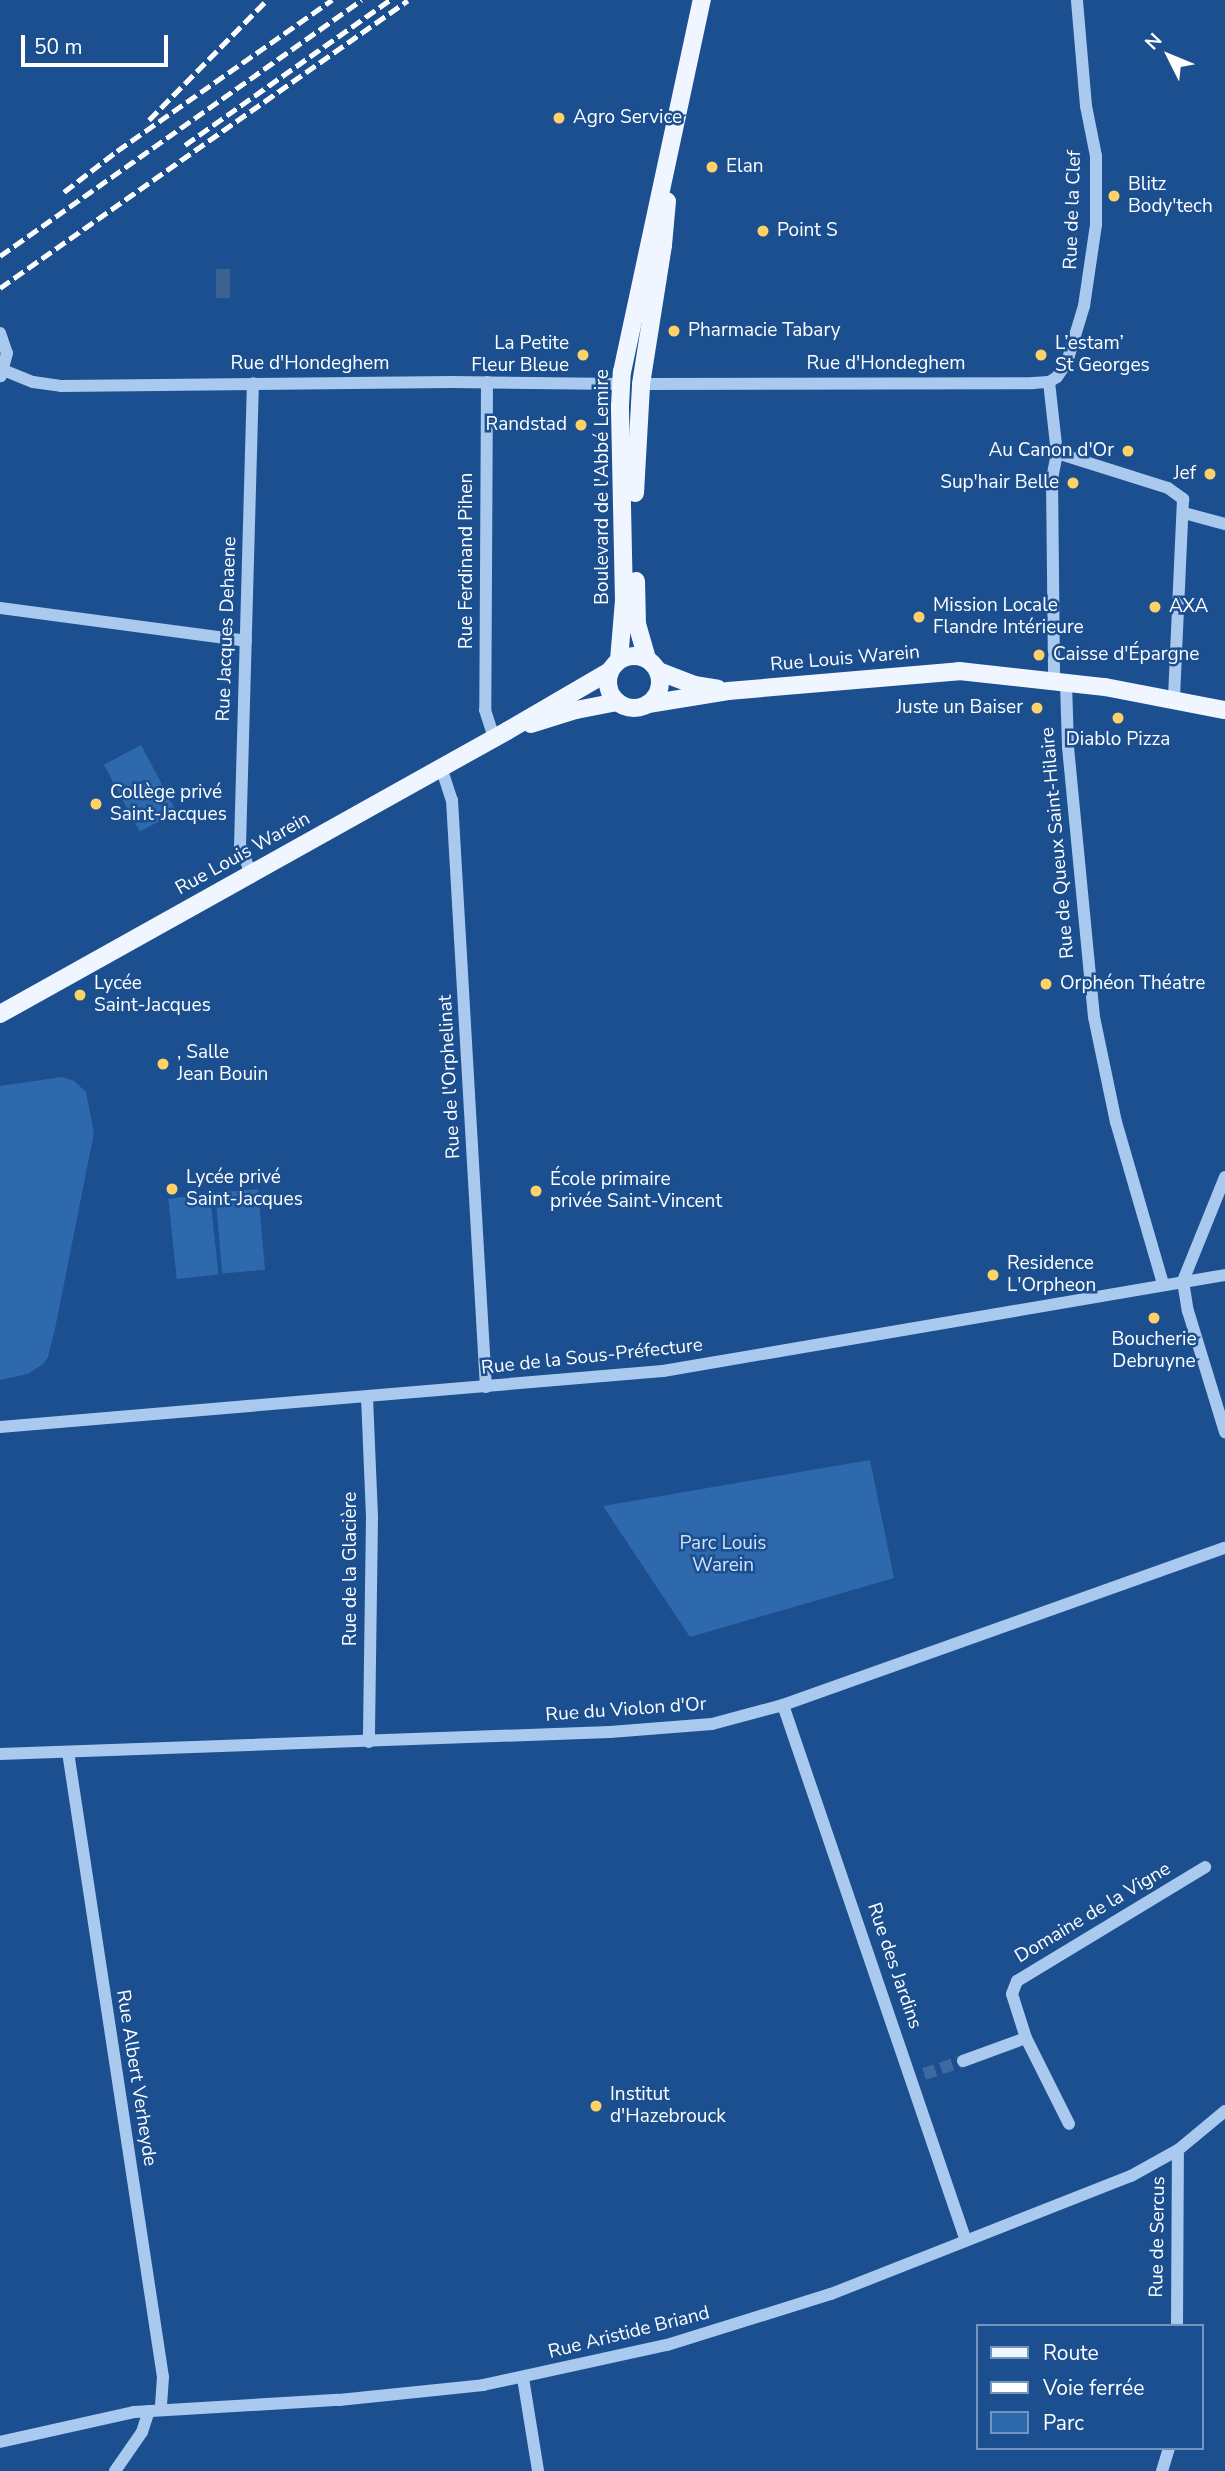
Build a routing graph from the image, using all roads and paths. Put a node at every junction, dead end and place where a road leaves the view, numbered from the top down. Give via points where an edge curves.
1 (702, 0) edge
2 (1077, 0) edge
3 (672, 150) junction
4 (0, 333) edge
5 (1, 374) edge
6 (486, 382) junction
7 (1049, 382) junction
8 (253, 383) junction
9 (621, 384) junction
10 (640, 384) junction
11 (1057, 453) junction
12 (1184, 513) junction
13 (1225, 524) edge
14 (0, 608) edge
15 (246, 641) junction
16 (615, 665) junction
17 (652, 665) junction
18 (1060, 682) junction
19 (728, 691) junction
20 (1174, 699) junction
21 (617, 702) junction
22 (648, 704) junction
23 (1225, 710) edge
24 (501, 735) junction
25 (441, 767) junction
26 (251, 874) junction
27 (0, 1014) edge
28 (1225, 1177) edge
29 (1225, 1275) edge
30 (1183, 1281) junction
31 (1163, 1284) junction
32 (486, 1387) junction
33 (367, 1397) junction
34 (0, 1427) edge
35 (1225, 1432) edge
36 (1225, 1548) edge
37 (783, 1705) junction
38 (369, 1742) junction
39 (68, 1752) junction
40 (0, 1754) edge
41 (1205, 1867) dead end
42 (1026, 2038) junction
43 (963, 2061) tunnel mouth
44 (1225, 2111) edge
45 (1069, 2124) dead end
46 (1178, 2150) junction
47 (967, 2241) junction
48 (1177, 2324) edge
49 (523, 2378) junction
50 (155, 2410) junction
51 (0, 2442) edge
52 (1168, 2450) edge
53 (115, 2471) edge
54 (538, 2471) edge
55 (1162, 2471) edge

1 - 3 main road, Boulevard de l'Abbé Lemire
2 - 7 street, Rue de la Clef via 1086,106 1096,156 1095,239 1084,306 1068,362
3 - 9 main road, Boulevard de l'Abbé Lemire via 645,256
3 - 10 main road, Boulevard de l'Abbé Lemire via 663,245
4 - 5 street via 6,353
5 - 8 street, Rue d'Hondeghem via 49,385
6 - 8 street, Rue d'Hondeghem
6 - 9 street, Rue d'Hondeghem
6 - 24 street, Rue Ferdinand Pihen via 485,710
7 - 10 street, Rue d'Hondeghem
7 - 11 street
8 - 15 street, Rue Jacques Dehaene
9 - 16 main road, Boulevard de l'Abbé Lemire via 624,579
10 - 17 main road, Boulevard de l'Abbé Lemire via 636,616
11 - 12 street via 1173,490 1183,499
11 - 18 street, Rue de Queux Saint-Hilaire via 1052,479
12 - 13 street
12 - 20 street
14 - 15 street
15 - 26 street, Rue Jacques Dehaene via 240,846
16 - 17 main road via 633,656
16 - 21 main road via 608,687
16 - 24 main road, Rue Louis Warein
17 - 19 main road, Rue Louis Warein via 702,687
17 - 22 main road via 660,687
18 - 19 main road, Rue Louis Warein via 947,671
18 - 20 main road, Rue Louis Warein
18 - 31 street, Rue de Queux Saint-Hilaire via 1094,1017 1116,1122
19 - 22 main road, Rue Louis Warein
20 - 23 main road, Rue Louis Warein
21 - 22 main road via 632,709
21 - 24 main road, Rue Louis Warein via 576,710
24 - 25 main road, Rue Louis Warein
25 - 26 main road, Rue Louis Warein
25 - 32 street, Rue de l'Orphelinat via 452,800
26 - 27 main road, Rue Louis Warein
28 - 30 street
29 - 30 street, Rue de la Sous-Préfecture
30 - 31 street, Rue de la Sous-Préfecture
30 - 35 street
31 - 32 street, Rue de la Sous-Préfecture via 685,1368
32 - 33 street, Rue de la Sous-Préfecture
33 - 34 street, Rue de la Sous-Préfecture
33 - 38 street, Rue de la Glacière via 372,1517
36 - 37 street, Rue du Violon d'Or
37 - 38 street, Rue du Violon d'Or via 677,1729
37 - 47 street, Rue des Jardins via 918,2076
38 - 39 street, Rue du Violon d'Or
39 - 40 street, Rue du Violon d'Or
39 - 50 street, Rue Albert Verheyde via 163,2377
41 - 42 street, Domaine de la Vigne via 1017,1982 1012,1994
42 - 43 street
42 - 45 street, Domaine de la Vigne
44 - 46 street, Rue Aristide Briand
46 - 47 street, Rue Aristide Briand via 1131,2176
46 - 48 street, Rue de Sercus
47 - 49 street, Rue Aristide Briand via 751,2321
49 - 50 street, Rue Aristide Briand via 340,2400
49 - 54 street
50 - 51 street, Rue Aristide Briand
50 - 53 street
52 - 55 street

